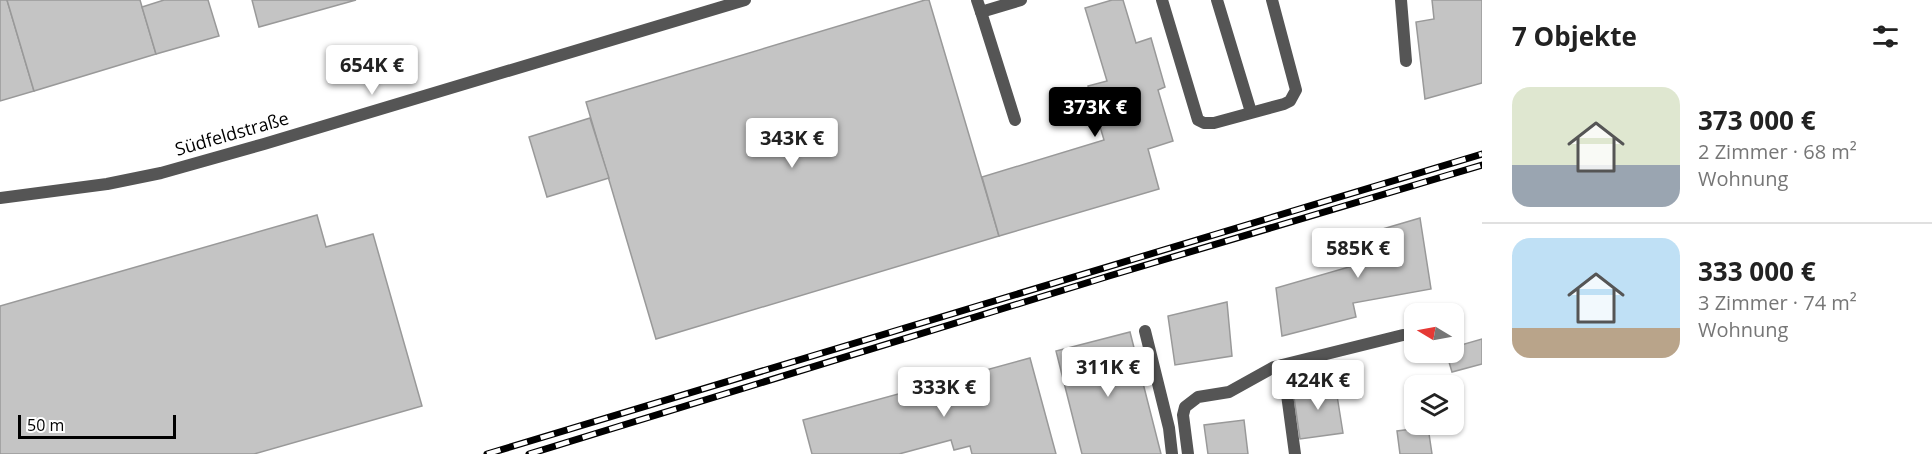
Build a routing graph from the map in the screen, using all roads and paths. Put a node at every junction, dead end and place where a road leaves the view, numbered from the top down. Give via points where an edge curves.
1 (745, 0) edge
2 (1021, 0) edge
3 (1162, 0) edge
4 (1217, 0) edge
5 (1272, 0) edge
6 (1401, 0) edge
7 (979, 6) edge
8 (1406, 61) dead end
9 (1251, 112) junction
10 (1015, 120) dead end
11 (0, 198) edge
12 (1145, 331) dead end
13 (1403, 335) dead end
14 (1283, 364) junction
15 (1172, 454) edge
16 (1188, 454) edge
17 (1295, 454) edge

1 - 11 street, Südfeldstraße via 161,173
2 - 7 street
3 - 9 street via 1198,120 1214,123
4 - 9 street
5 - 9 street via 1296,90 1284,104
6 - 8 street
7 - 10 street
12 - 15 street
13 - 14 street
14 - 16 street via 1229,392 1191,401 1183,415
14 - 17 street

